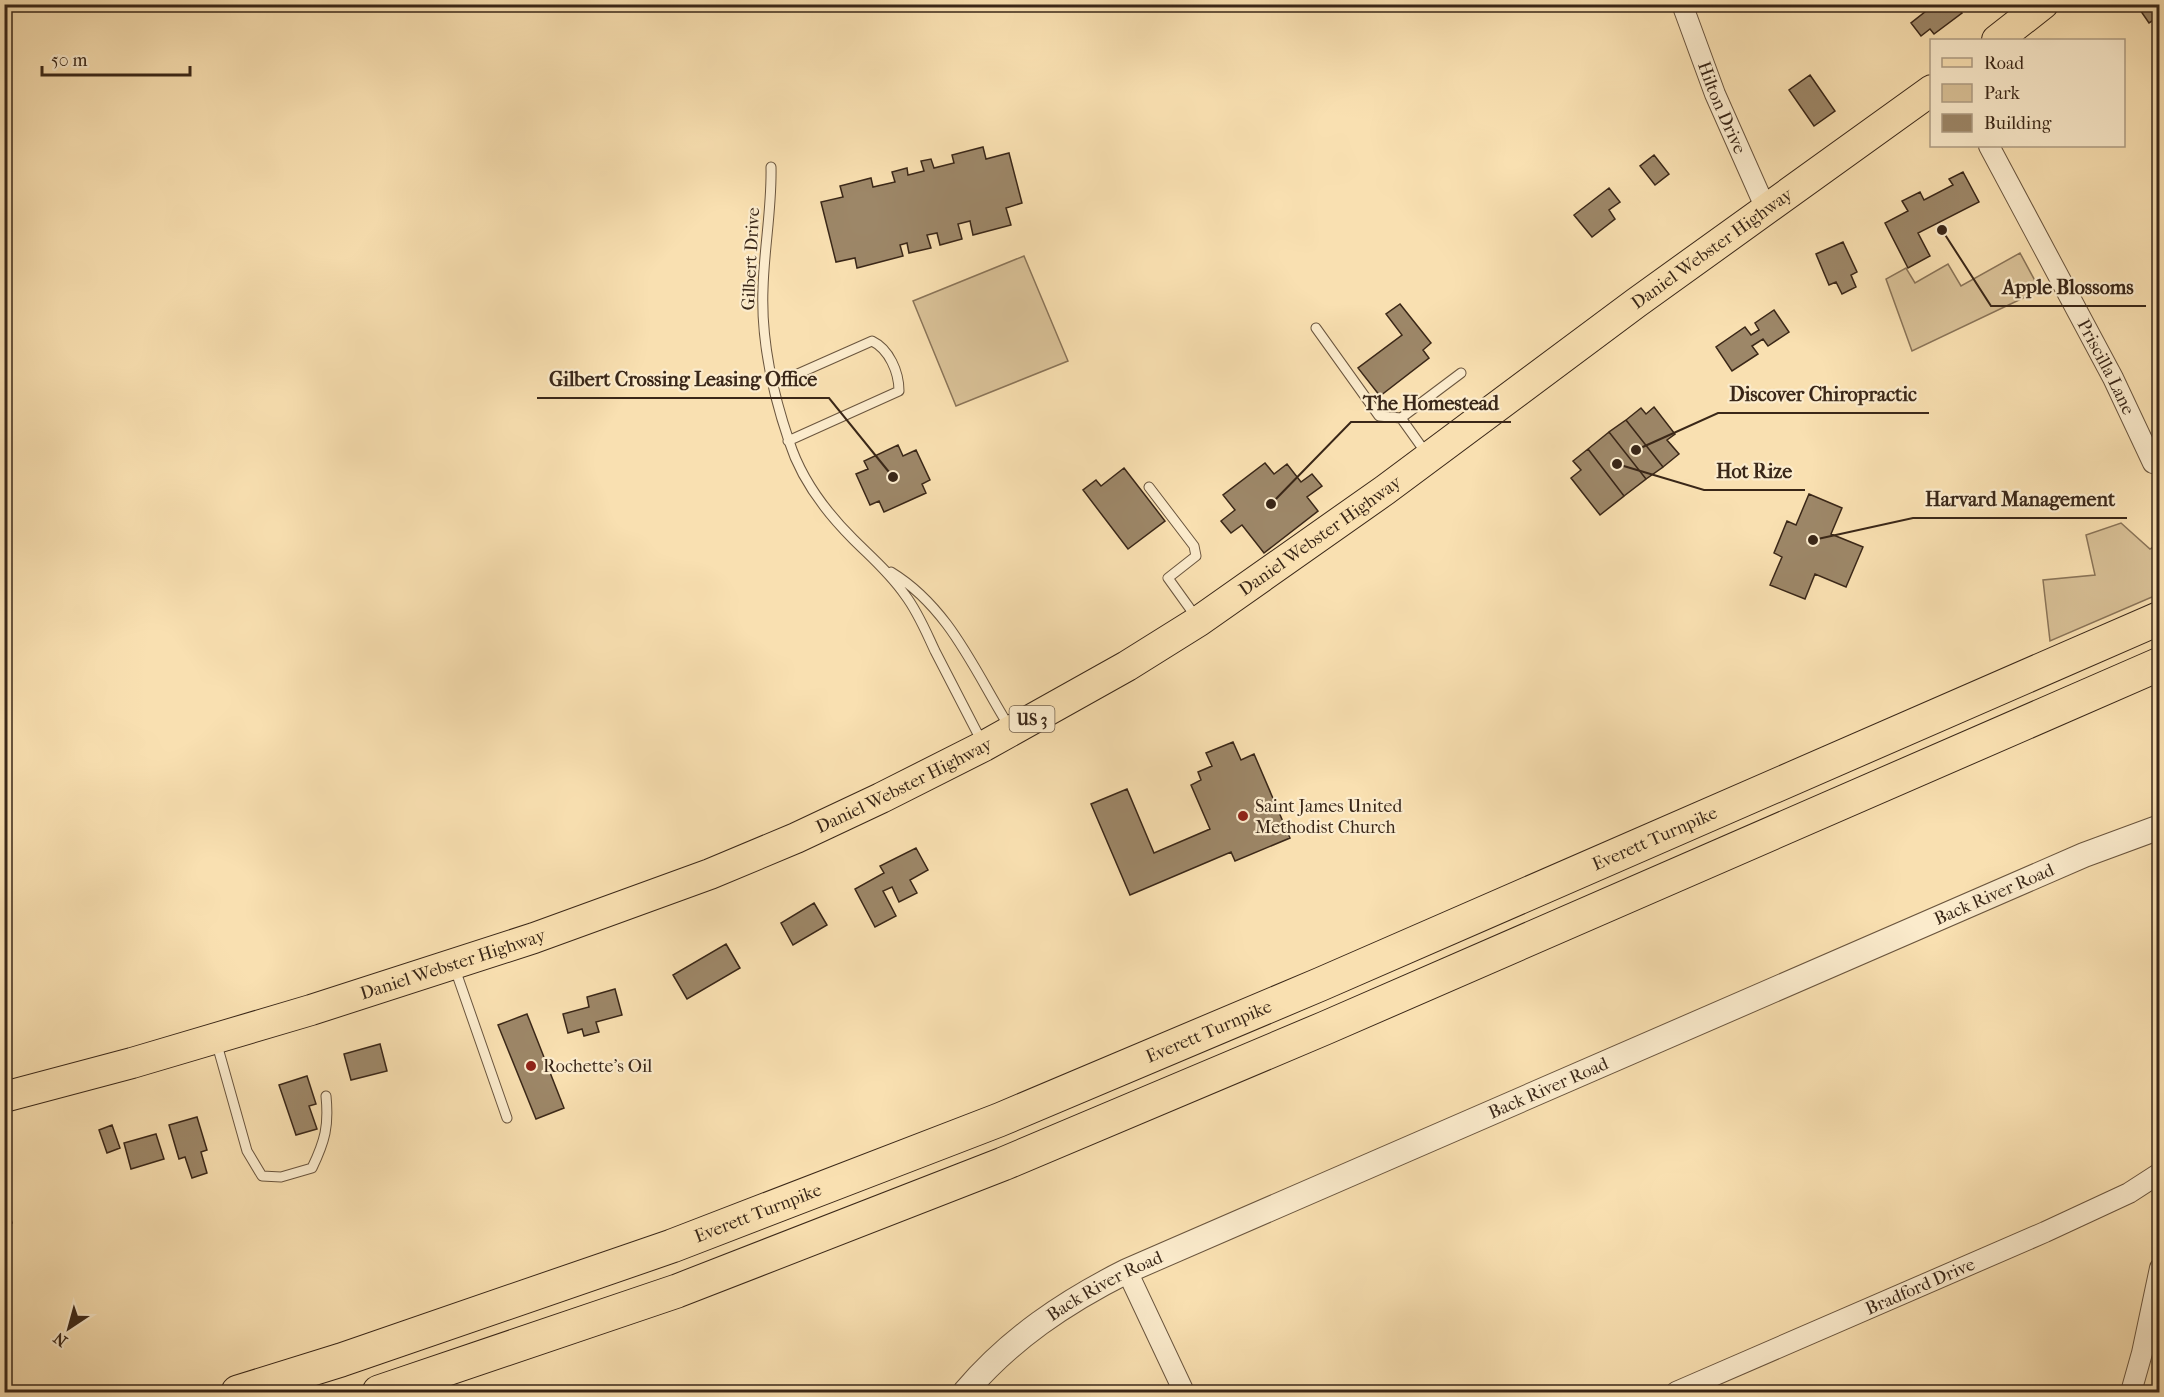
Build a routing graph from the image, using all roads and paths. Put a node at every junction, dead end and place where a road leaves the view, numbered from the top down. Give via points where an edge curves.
1 (1682, 4) edge
2 (2033, 7) edge
3 (1998, 39) edge
4 (1930, 91) edge
5 (1990, 147) edge
6 (771, 167) dead end
7 (1766, 209) junction
8 (1316, 328) dead end
9 (1461, 373) dead end
10 (773, 382) junction
11 (1401, 418) junction
12 (788, 441) junction
13 (1429, 457) junction
14 (2153, 462) dead end
15 (1149, 487) dead end
16 (884, 567) junction
17 (2160, 618) edge
18 (1199, 621) junction
19 (2160, 664) edge
20 (1012, 731) junction
21 (984, 746) junction
22 (2160, 827) edge
23 (453, 964) junction
24 (215, 1039) junction
25 (326, 1096) dead end
26 (4, 1097) edge
27 (507, 1118) dead end
28 (2160, 1173) edge
29 (2160, 1268) edge
30 (1126, 1271) junction
31 (238, 1392) edge
32 (379, 1392) edge
33 (965, 1392) edge
34 (1184, 1392) edge
35 (1676, 1392) edge
36 (2131, 1392) edge

1 - 7 street, Hilton Drive via 1715,94
2 - 3 main road
4 - 7 main road, Daniel Webster Highway / US 3
5 - 14 street, Priscilla Lane via 2113,378
6 - 10 lane, Gilbert Drive via 763,292
7 - 13 main road, Daniel Webster Highway / US 3
8 - 11 lane via 1379,416
9 - 11 lane
10 - 12 lane, Gilbert Drive
10 - 12 lane via 872,341 883,346 899,378 899,391
11 - 13 lane
12 - 16 lane, Gilbert Drive via 824,508
13 - 18 main road, Daniel Webster Highway / US 3
15 - 18 lane via 1194,546 1196,556 1168,578
16 - 20 lane, Gilbert Drive via 911,584 935,608 966,651
16 - 21 lane, Gilbert Drive via 922,621
17 - 31 highway, Everett Turnpike via 999,1120 672,1246
18 - 20 main road, Daniel Webster Highway / US 3
19 - 32 highway via 1003,1164 677,1291
20 - 21 main road, Daniel Webster Highway / US 3
21 - 23 main road, Daniel Webster Highway / US 3 via 841,817 710,874
22 - 30 street, Back River Road via 2084,855
23 - 24 main road, Daniel Webster Highway / US 3
23 - 27 lane
24 - 25 lane via 247,1151 262,1176 281,1177 312,1168 328,1119
24 - 26 main road, Daniel Webster Highway / US 3
28 - 35 street, Bradford Drive via 2129,1193 2055,1227
29 - 36 street
30 - 33 street, Back River Road via 1028,1330
30 - 34 street

